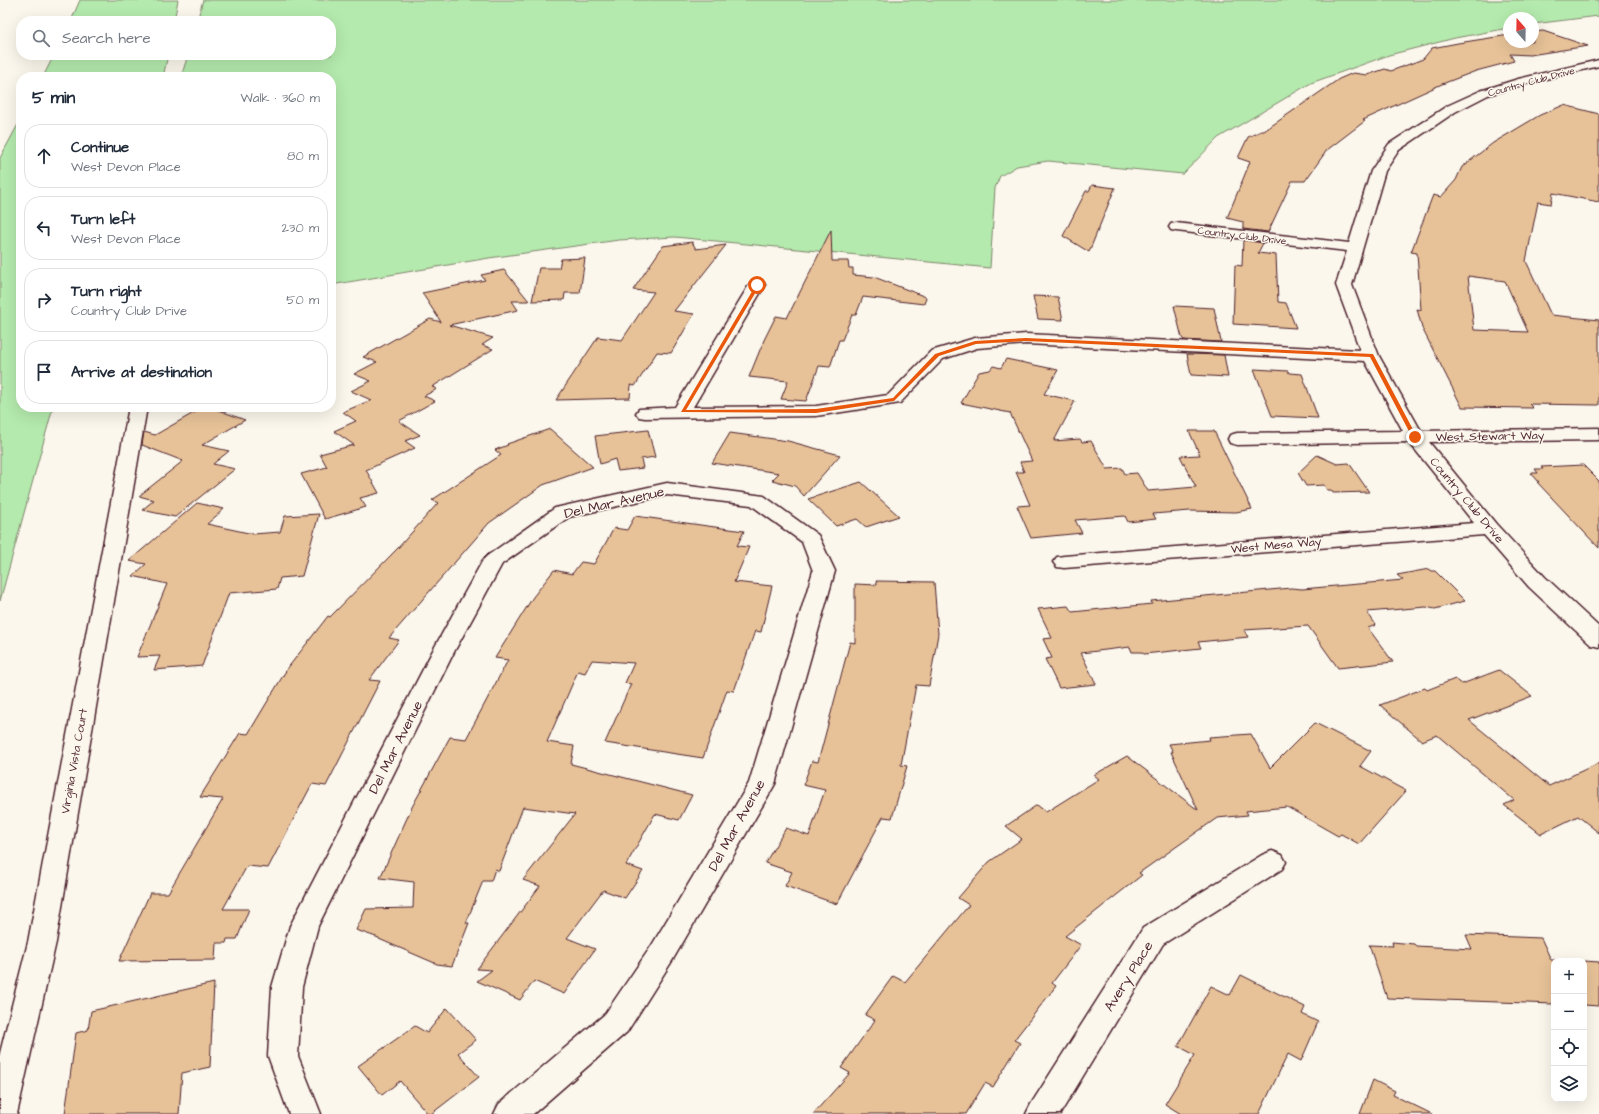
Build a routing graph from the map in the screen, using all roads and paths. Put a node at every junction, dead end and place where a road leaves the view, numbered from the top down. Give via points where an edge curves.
1 (1599, 63) edge
2 (1176, 227) dead end
3 (1355, 248) junction
4 (757, 285) dead end
5 (1371, 356) junction
6 (682, 411) junction
7 (137, 412) edge
8 (645, 412) dead end
9 (1599, 434) edge
10 (1415, 437) junction
11 (1237, 439) dead end
12 (1489, 528) junction
13 (1064, 562) dead end
14 (1599, 640) edge
15 (1272, 862) dead end
16 (1, 1114) edge
17 (304, 1114) edge
18 (510, 1114) edge
19 (1042, 1114) edge

1 - 3 street, Country Club Drive via 1484,93 1451,108 1394,147 1378,171
2 - 3 street, Country Club Drive
3 - 5 street, Country Club Drive via 1344,285
4 - 6 street
5 - 6 street via 1026,339 975,343 937,355 894,399 816,411
5 - 10 street, Country Club Drive
6 - 8 street
7 - 16 street, Virginia Vista Court via 42,942
9 - 10 street, West Stewart Way
10 - 11 street, West Stewart Way
10 - 12 street, Country Club Drive
12 - 13 street, West Mesa Way
12 - 14 street, Country Club Drive via 1537,582
15 - 19 street, Avery Place via 1153,936
17 - 18 street, Del Mar Avenue via 282,1056 287,987 304,926 443,652 494,560 562,512 667,489 757,500 811,539 824,571 762,784 662,953 616,1023

